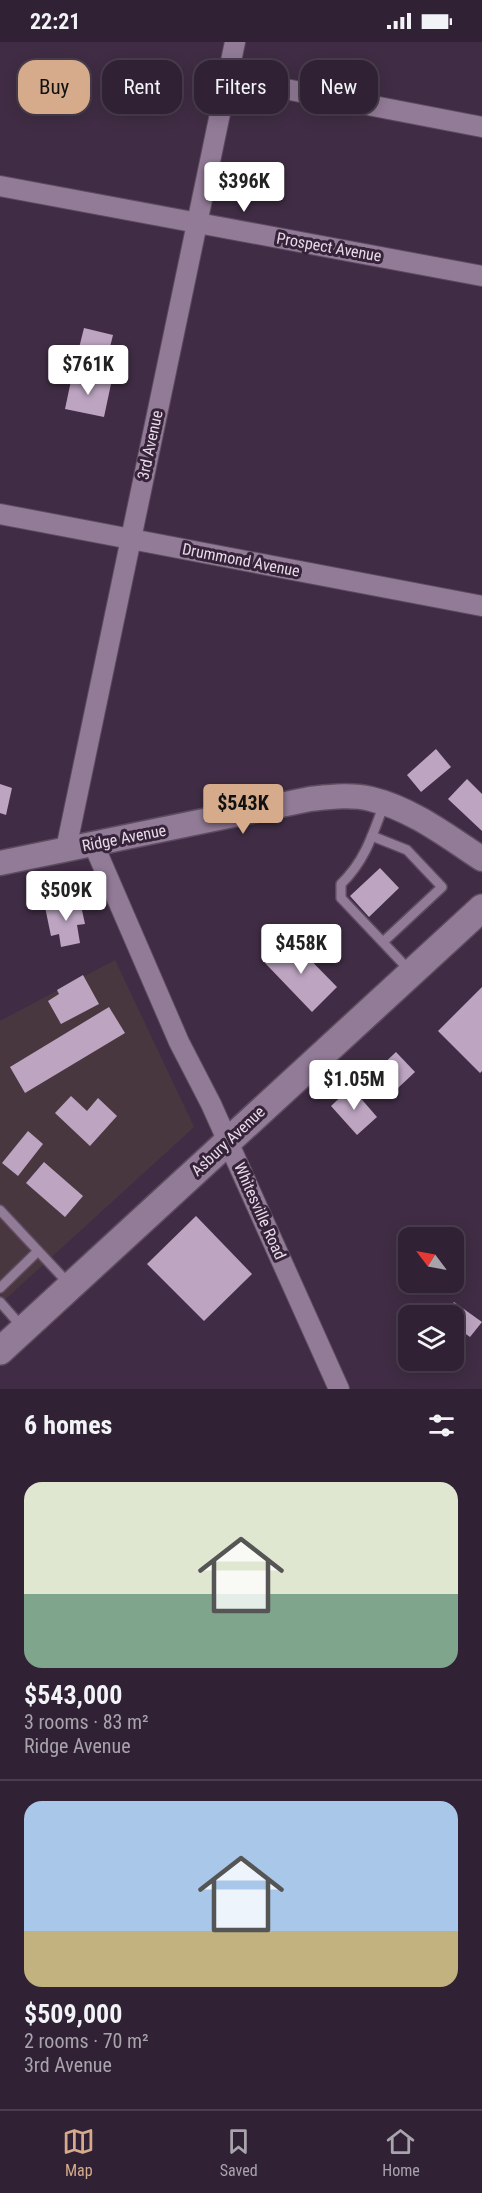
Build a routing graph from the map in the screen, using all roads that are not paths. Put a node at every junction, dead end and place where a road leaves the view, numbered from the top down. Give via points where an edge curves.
1 (235, 42) edge
2 (232, 60) edge
3 (288, 90) edge
4 (220, 114) edge
5 (482, 127) edge
6 (0, 186) edge
7 (197, 224) junction
8 (482, 276) edge
9 (0, 514) edge
10 (130, 538) junction
11 (482, 606) edge
12 (384, 804) junction
13 (372, 836) junction
14 (93, 843) junction
15 (66, 849) junction
16 (482, 859) edge
17 (0, 863) edge
18 (482, 908) edge
19 (383, 942) junction
20 (411, 973) junction
21 (228, 1141) junction
22 (0, 1210) edge
23 (38, 1251) junction
24 (70, 1286) junction
25 (0, 1288) edge
26 (0, 1302) edge
27 (24, 1329) junction
28 (0, 1351) edge
29 (339, 1389) edge

1 - 2 street, 3rd Avenue
3 - 5 street
4 - 7 street, 3rd Avenue
6 - 7 street, Prospect Avenue
7 - 8 street, Prospect Avenue
7 - 10 street, 3rd Avenue
9 - 10 street, Drummond Avenue
10 - 11 street, Drummond Avenue
10 - 15 street, 3rd Avenue
12 - 13 lane
12 - 14 street, Ridge Avenue via 354,797 310,799
12 - 16 street, Ridge Avenue via 423,820
13 - 19 lane via 356,869 341,884 341,898
13 - 19 lane via 407,850 442,887
14 - 15 street, Ridge Avenue
14 - 21 street, Whitesville Road via 179,1042
15 - 17 street, Ridge Avenue
18 - 20 main road, Asbury Avenue
19 - 20 lane
20 - 21 main road, Asbury Avenue
21 - 24 main road, Asbury Avenue
21 - 29 street, Whitesville Road
22 - 23 lane
23 - 24 lane
23 - 25 lane
24 - 27 main road, Asbury Avenue
26 - 27 lane
27 - 28 main road, Asbury Avenue

